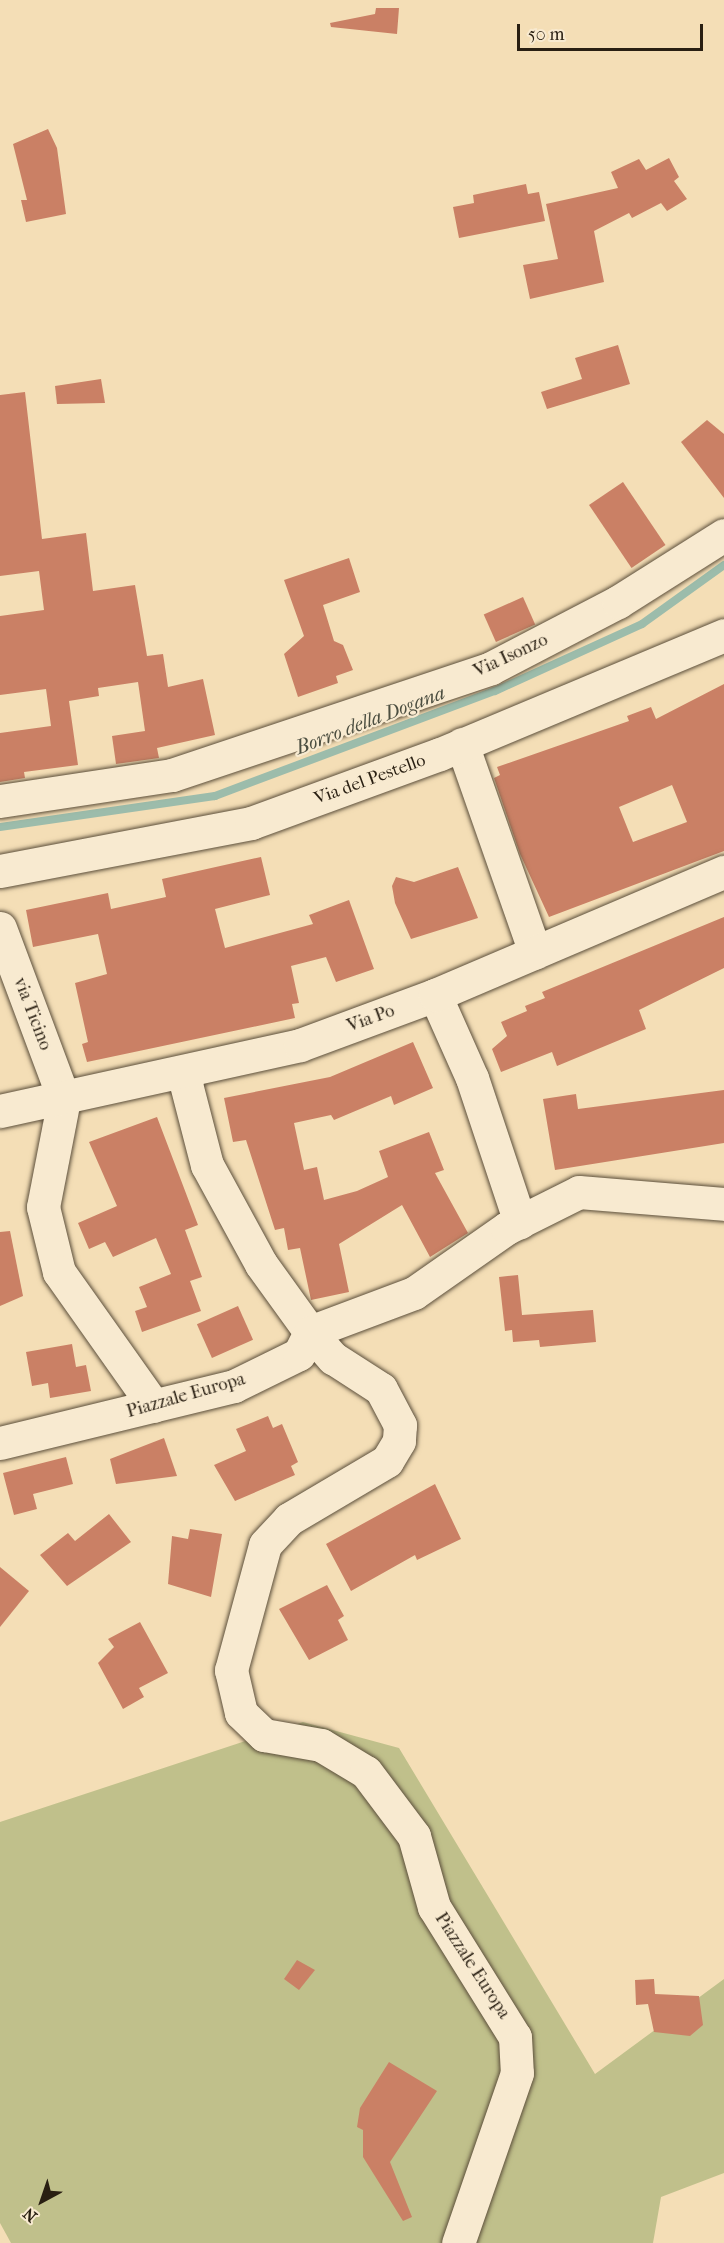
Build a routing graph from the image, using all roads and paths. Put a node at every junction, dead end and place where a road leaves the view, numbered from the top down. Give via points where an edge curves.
1 (724, 535) edge
2 (724, 635) edge
3 (462, 744) junction
4 (0, 801) edge
5 (0, 871) edge
6 (724, 872) edge
7 (0, 928) edge
8 (535, 953) junction
9 (435, 995) junction
10 (188, 1072) junction
11 (64, 1099) junction
12 (0, 1111) edge
13 (724, 1204) edge
14 (520, 1221) junction
15 (310, 1332) junction
16 (154, 1406) junction
17 (0, 1443) edge
18 (458, 2243) edge

1 - 4 street, Via Isonzo via 618,602 491,668 172,775
2 - 3 street, Via del Pestello
3 - 5 street, Via del Pestello via 251,824
3 - 8 street
6 - 8 street, Via Po
7 - 11 street, via Ticino
8 - 9 street, Via Po
9 - 10 street, Via Po via 300,1045
9 - 14 street via 472,1078
10 - 11 street, Via Po
10 - 15 street via 186,1084 207,1166 261,1264
11 - 12 street, Via Po
11 - 16 street via 43,1207 59,1272
13 - 14 street via 579,1192
14 - 15 street via 414,1293
15 - 16 street, Piazzale Europa via 299,1354 234,1386
15 - 18 street, Piazzale Europa via 333,1358 381,1389 400,1425 399,1441 387,1461 289,1519 265,1545 231,1670 234,1694 241,1713 264,1735 321,1744 366,1772 414,1836 434,1907 515,2037 517,2073
16 - 17 street, Piazzale Europa

